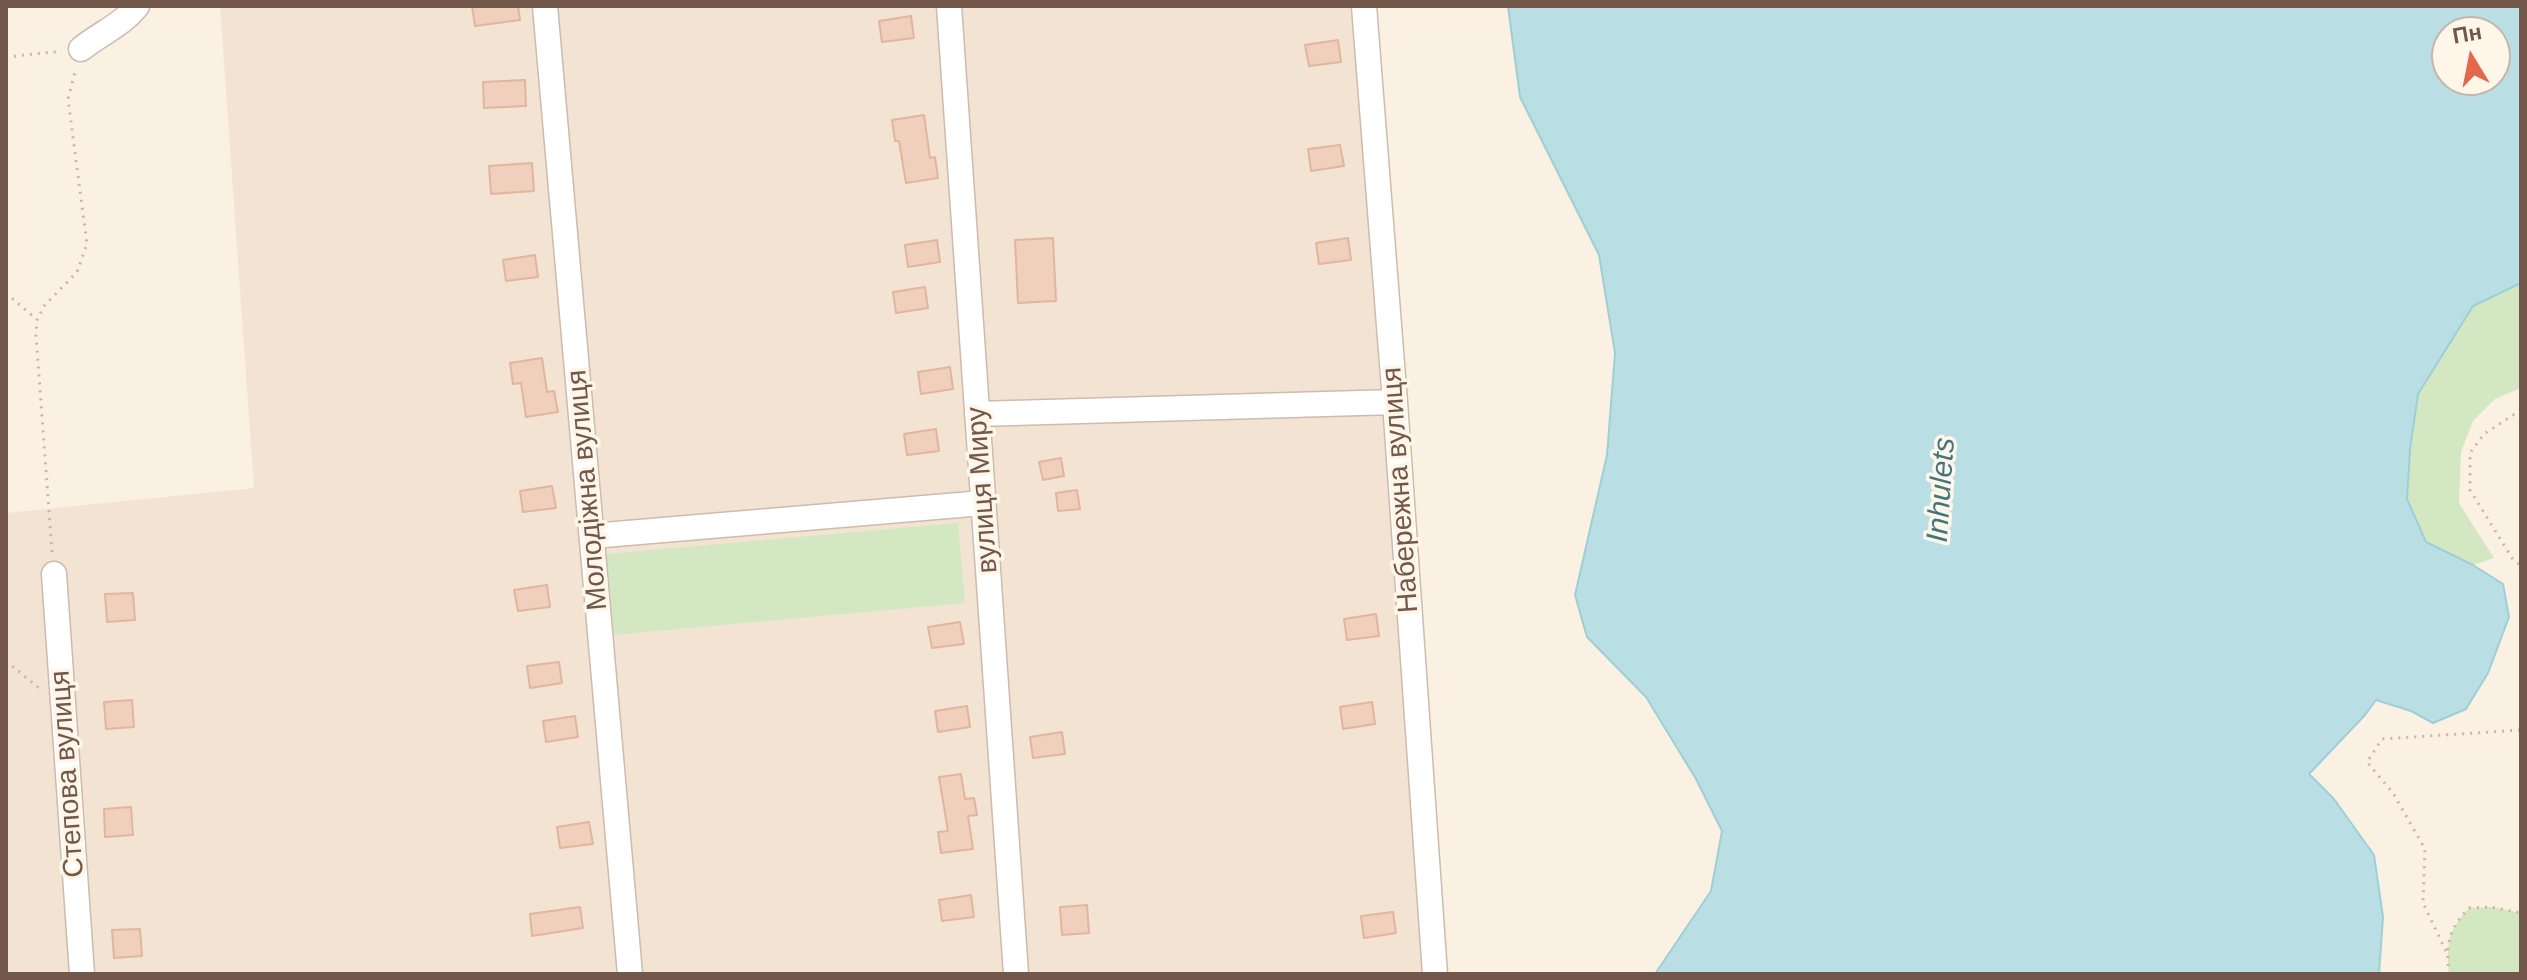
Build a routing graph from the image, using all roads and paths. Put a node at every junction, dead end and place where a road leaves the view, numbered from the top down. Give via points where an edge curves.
1 (137, 6) edge
2 (545, 6) edge
3 (949, 6) edge
4 (1364, 6) edge
5 (81, 49) junction
6 (6, 57) edge
7 (6, 293) edge
8 (37, 320) junction
9 (1395, 402) junction
10 (2521, 410) edge
11 (977, 414) junction
12 (983, 503) junction
13 (592, 536) junction
14 (2521, 566) edge
15 (54, 574) joint
16 (6, 661) edge
17 (63, 707) junction
18 (2521, 730) edge
19 (2521, 913) edge
20 (2446, 951) junction
21 (82, 974) edge
22 (630, 974) edge
23 (1016, 974) edge
24 (1435, 974) edge
25 (2449, 974) edge

1 - 5 street via 124,22
2 - 13 street, Молодіжна вулиця
3 - 11 street, вулиця Миру
4 - 9 street, Набережна вулиця
5 - 6 path
5 - 8 path via 68,99 87,244 77,272
7 - 8 path
8 - 15 path
9 - 11 street
9 - 24 street, Набережна вулиця
10 - 14 path via 2484,434 2470,453 2470,490
11 - 12 street, вулиця Миру
12 - 13 street
12 - 23 street, вулиця Миру
13 - 22 street, Молодіжна вулиця
15 - 17 street, Степова вулиця
16 - 17 path
17 - 21 street, Степова вулиця
18 - 20 path via 2382,739 2367,762 2393,793 2425,849 2423,903
19 - 20 path via 2469,908 2453,925
20 - 25 path

